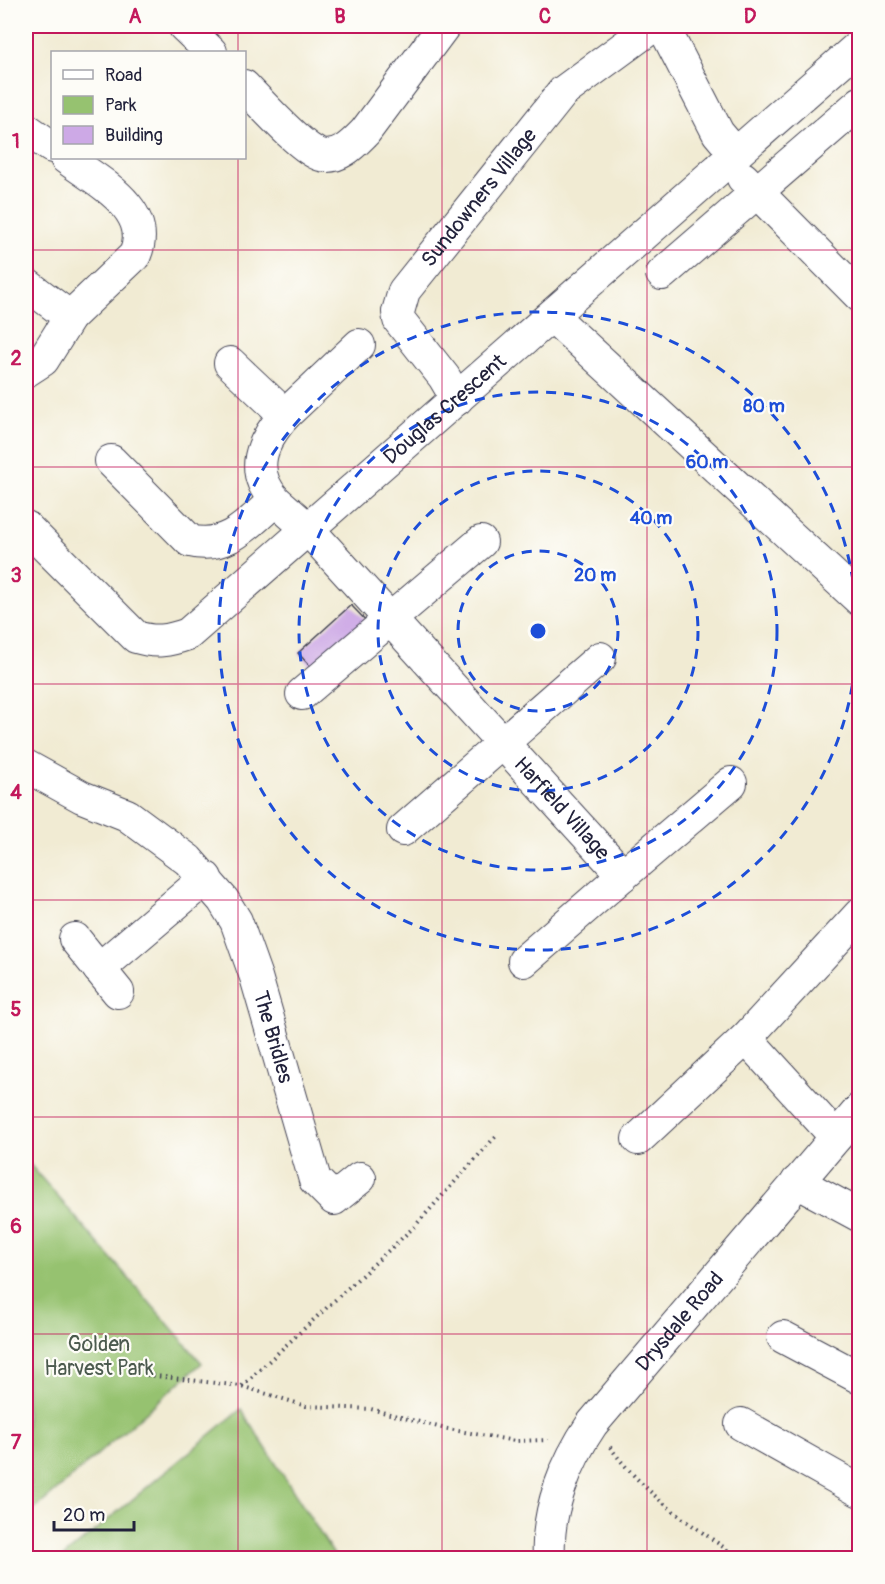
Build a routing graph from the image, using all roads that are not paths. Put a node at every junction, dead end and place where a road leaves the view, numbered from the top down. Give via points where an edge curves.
1 (184, 26) edge
2 (444, 26) edge
3 (653, 26) edge
4 (663, 26) edge
5 (860, 45) edge
6 (210, 51) edge
7 (246, 88) edge
8 (860, 103) edge
9 (26, 129) edge
10 (51, 146) edge
11 (731, 156) junction
12 (67, 159) edge
13 (756, 193) junction
14 (662, 274) dead end
15 (26, 284) edge
16 (860, 296) edge
17 (552, 316) junction
18 (70, 317) junction
19 (359, 345) dead end
20 (230, 363) dead end
21 (26, 371) edge
22 (457, 399) junction
23 (285, 415) junction
24 (111, 461) dead end
25 (275, 500) junction
26 (26, 527) edge
27 (307, 528) junction
28 (481, 542) dead end
29 (860, 600) edge
30 (390, 620) junction
31 (600, 658) dead end
32 (302, 694) dead end
33 (502, 740) junction
34 (26, 766) edge
35 (731, 783) dead end
36 (404, 830) dead end
37 (623, 875) junction
38 (206, 878) junction
39 (860, 914) edge
40 (75, 939) dead end
41 (524, 961) dead end
42 (746, 1038) junction
43 (860, 1109) edge
44 (836, 1137) junction
45 (638, 1139) dead end
46 (360, 1178) dead end
47 (797, 1182) junction
48 (860, 1216) edge
49 (783, 1337) dead end
50 (860, 1378) edge
51 (741, 1424) dead end
52 (860, 1491) edge
53 (549, 1558) edge

1 - 6 street
2 - 7 street via 365,132 352,147 335,154 322,156 308,148
3 - 22 street, Sundowners Village via 563,92 404,291 399,320
4 - 11 street
5 - 11 street, Douglas Crescent
8 - 13 street
9 - 10 street
11 - 13 street
11 - 17 street, Douglas Crescent
12 - 18 street via 124,202 141,233 135,255
13 - 14 street
13 - 16 street
15 - 18 street
17 - 22 street, Douglas Crescent
17 - 29 street
18 - 21 street via 43,360
19 - 23 street
20 - 23 street
22 - 27 street, Douglas Crescent
23 - 25 street via 269,433 261,458 264,484
24 - 25 street via 181,534 202,544 234,537
25 - 27 street, Harfield Village
26 - 27 street, Douglas Crescent via 117,622 136,637 153,642 188,634
27 - 30 street, Harfield Village
28 - 30 street
30 - 32 street
30 - 33 street, Harfield Village
31 - 33 street, Harfield Village
33 - 36 street, Harfield Village
33 - 37 street, Harfield Village
34 - 38 street, The Bridles via 82,797 127,815
35 - 37 street, Harfield Village
37 - 41 street, Harfield Village
38 - 40 street via 109,981
38 - 46 street, The Bridles via 236,921 325,1208
39 - 42 street
42 - 44 street
42 - 45 street
43 - 44 street, Drysdale Road
44 - 47 street, Drysdale Road
47 - 48 street
47 - 53 street, Drysdale Road via 603,1410 595,1442 557,1490
49 - 50 street
51 - 52 street

